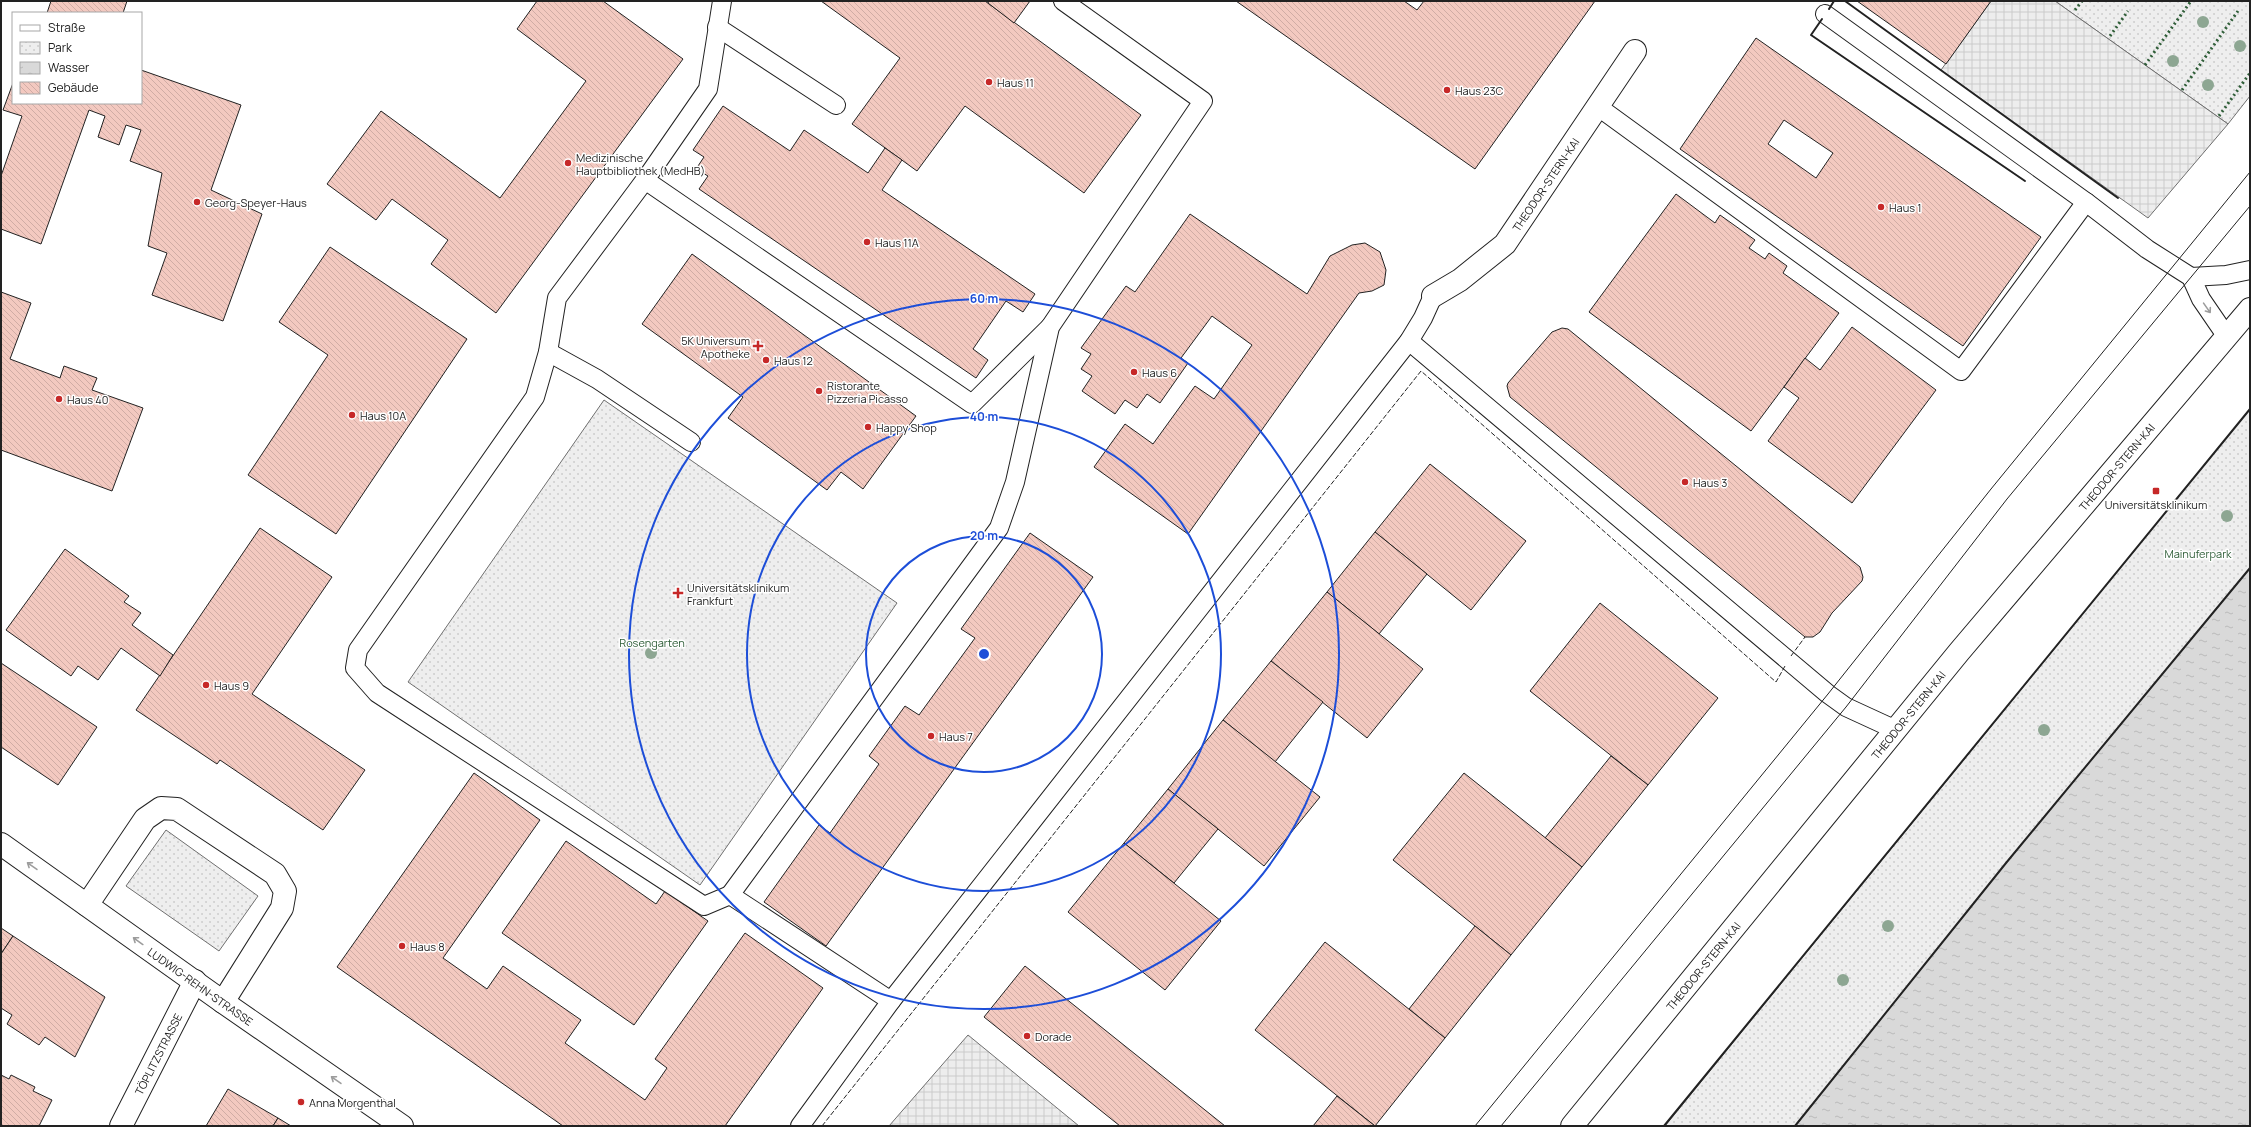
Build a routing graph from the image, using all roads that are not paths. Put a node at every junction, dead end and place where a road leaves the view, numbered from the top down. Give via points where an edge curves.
1 (722, 1) edge
2 (1064, 1) edge
3 (1825, 14) dead end
4 (717, 26) junction
5 (1635, 51) dead end
6 (836, 105) dead end
7 (1597, 106) junction
8 (645, 180) junction
9 (2086, 202) junction
10 (2250, 270) edge
11 (2191, 278) junction
12 (1433, 296) joint
13 (2250, 309) edge
14 (1050, 327) junction
15 (2227, 337) junction
16 (1409, 341) junction
17 (548, 352) junction
18 (691, 442) dead end
19 (1896, 730) junction
20 (1, 844) edge
21 (730, 896) junction
22 (87, 905) junction
23 (195, 981) junction
24 (891, 1001) junction
25 (223, 1002) junction
26 (121, 1126) edge
27 (402, 1126) edge
28 (800, 1126) edge
29 (1572, 1126) edge

1 - 4 lane
2 - 14 lane via 1203,101
3 - 9 lane
4 - 6 lane
4 - 8 lane via 708,89
5 - 7 street, THEODOR-STERN-KAI
7 - 9 lane via 1961,370
7 - 12 street, THEODOR-STERN-KAI via 1505,244 1460,280
8 - 14 lane via 972,404
8 - 17 lane via 557,298
9 - 11 lane via 2147,249
10 - 11 lane
11 -> 15 lane
12 - 16 lane via 1424,318
13 - 15 street, THEODOR-STERN-KAI
14 - 21 lane via 1015,482 999,528
15 - 19 street, THEODOR-STERN-KAI via 1959,652
16 - 19 lane via 1828,694 1846,707
16 - 24 lane
17 - 18 lane via 597,379
17 - 21 lane via 535,397 358,650 355,668 377,693 704,906
19 - 29 street, THEODOR-STERN-KAI
22 -> 20 street, LUDWIG-REHN-STRASSE
21 - 24 lane
23 -> 22 street, LUDWIG-REHN-STRASSE
22 - 25 street via 144,819 161,808 177,809 275,874 284,891 282,908
23 - 25 street, LUDWIG-REHN-STRASSE
23 - 26 street, TÖPLITZSTRASSE
24 - 28 lane
27 -> 25 street, LUDWIG-REHN-STRASSE

